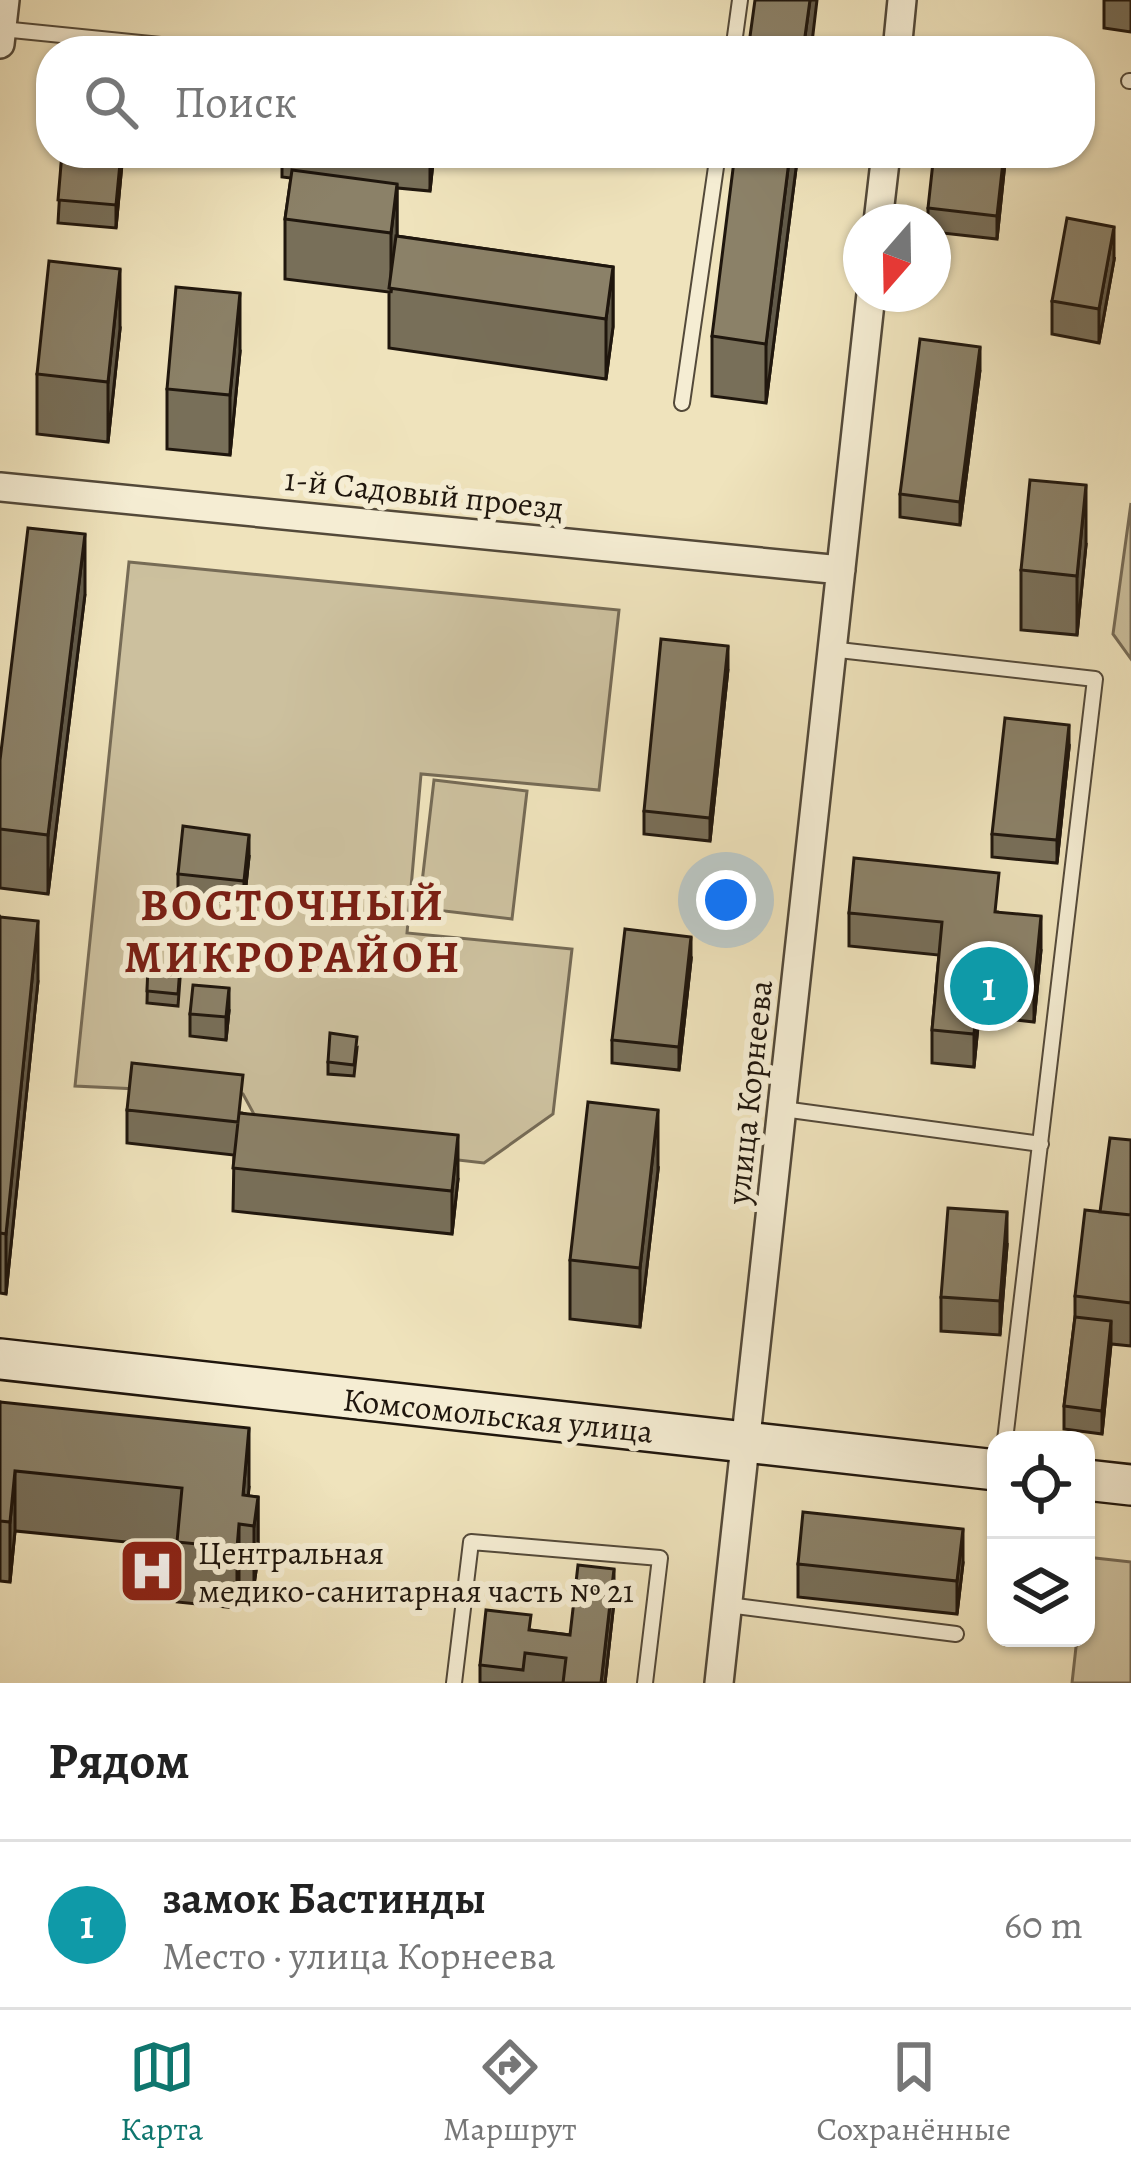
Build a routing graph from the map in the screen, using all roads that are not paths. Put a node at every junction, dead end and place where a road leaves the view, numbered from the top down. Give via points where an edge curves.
1 (5, 0) edge
2 (740, 0) edge
3 (902, 0) edge
4 (1, 36) edge
5 (735, 36) edge
6 (898, 36) edge
7 (36, 38) edge
8 (716, 168) edge
9 (884, 168) edge
10 (880, 204) edge
11 (869, 312) edge
12 (682, 403) dead end
13 (0, 487) edge
14 (841, 570) junction
15 (830, 649) junction
16 (783, 1109) junction
17 (1042, 1144) junction
18 (0, 1359) edge
19 (1006, 1431) edge
20 (748, 1442) junction
21 (987, 1469) edge
22 (1095, 1481) edge
23 (1131, 1485) edge
24 (728, 1605) junction
25 (956, 1634) dead end
26 (454, 1683) edge
27 (645, 1683) edge
28 (719, 1683) edge

1 - 4 street
2 - 5 lane
3 - 6 street
4 - 7 lane
8 - 12 lane
9 - 10 street
11 - 14 street, улица Корнеева
13 - 14 street, 1-й Садовый проезд
14 - 15 street, улица Корнеева
15 - 16 street, улица Корнеева
15 - 17 lane via 1094,679
16 - 17 lane
16 - 20 street, улица Корнеева
17 - 19 lane
18 - 20 street, Комсомольская улица
20 - 21 street, Комсомольская улица
20 - 24 street, улица Корнеева
22 - 23 street
24 - 25 lane
24 - 28 street, улица Корнеева
26 - 27 lane via 471,1542 660,1558

